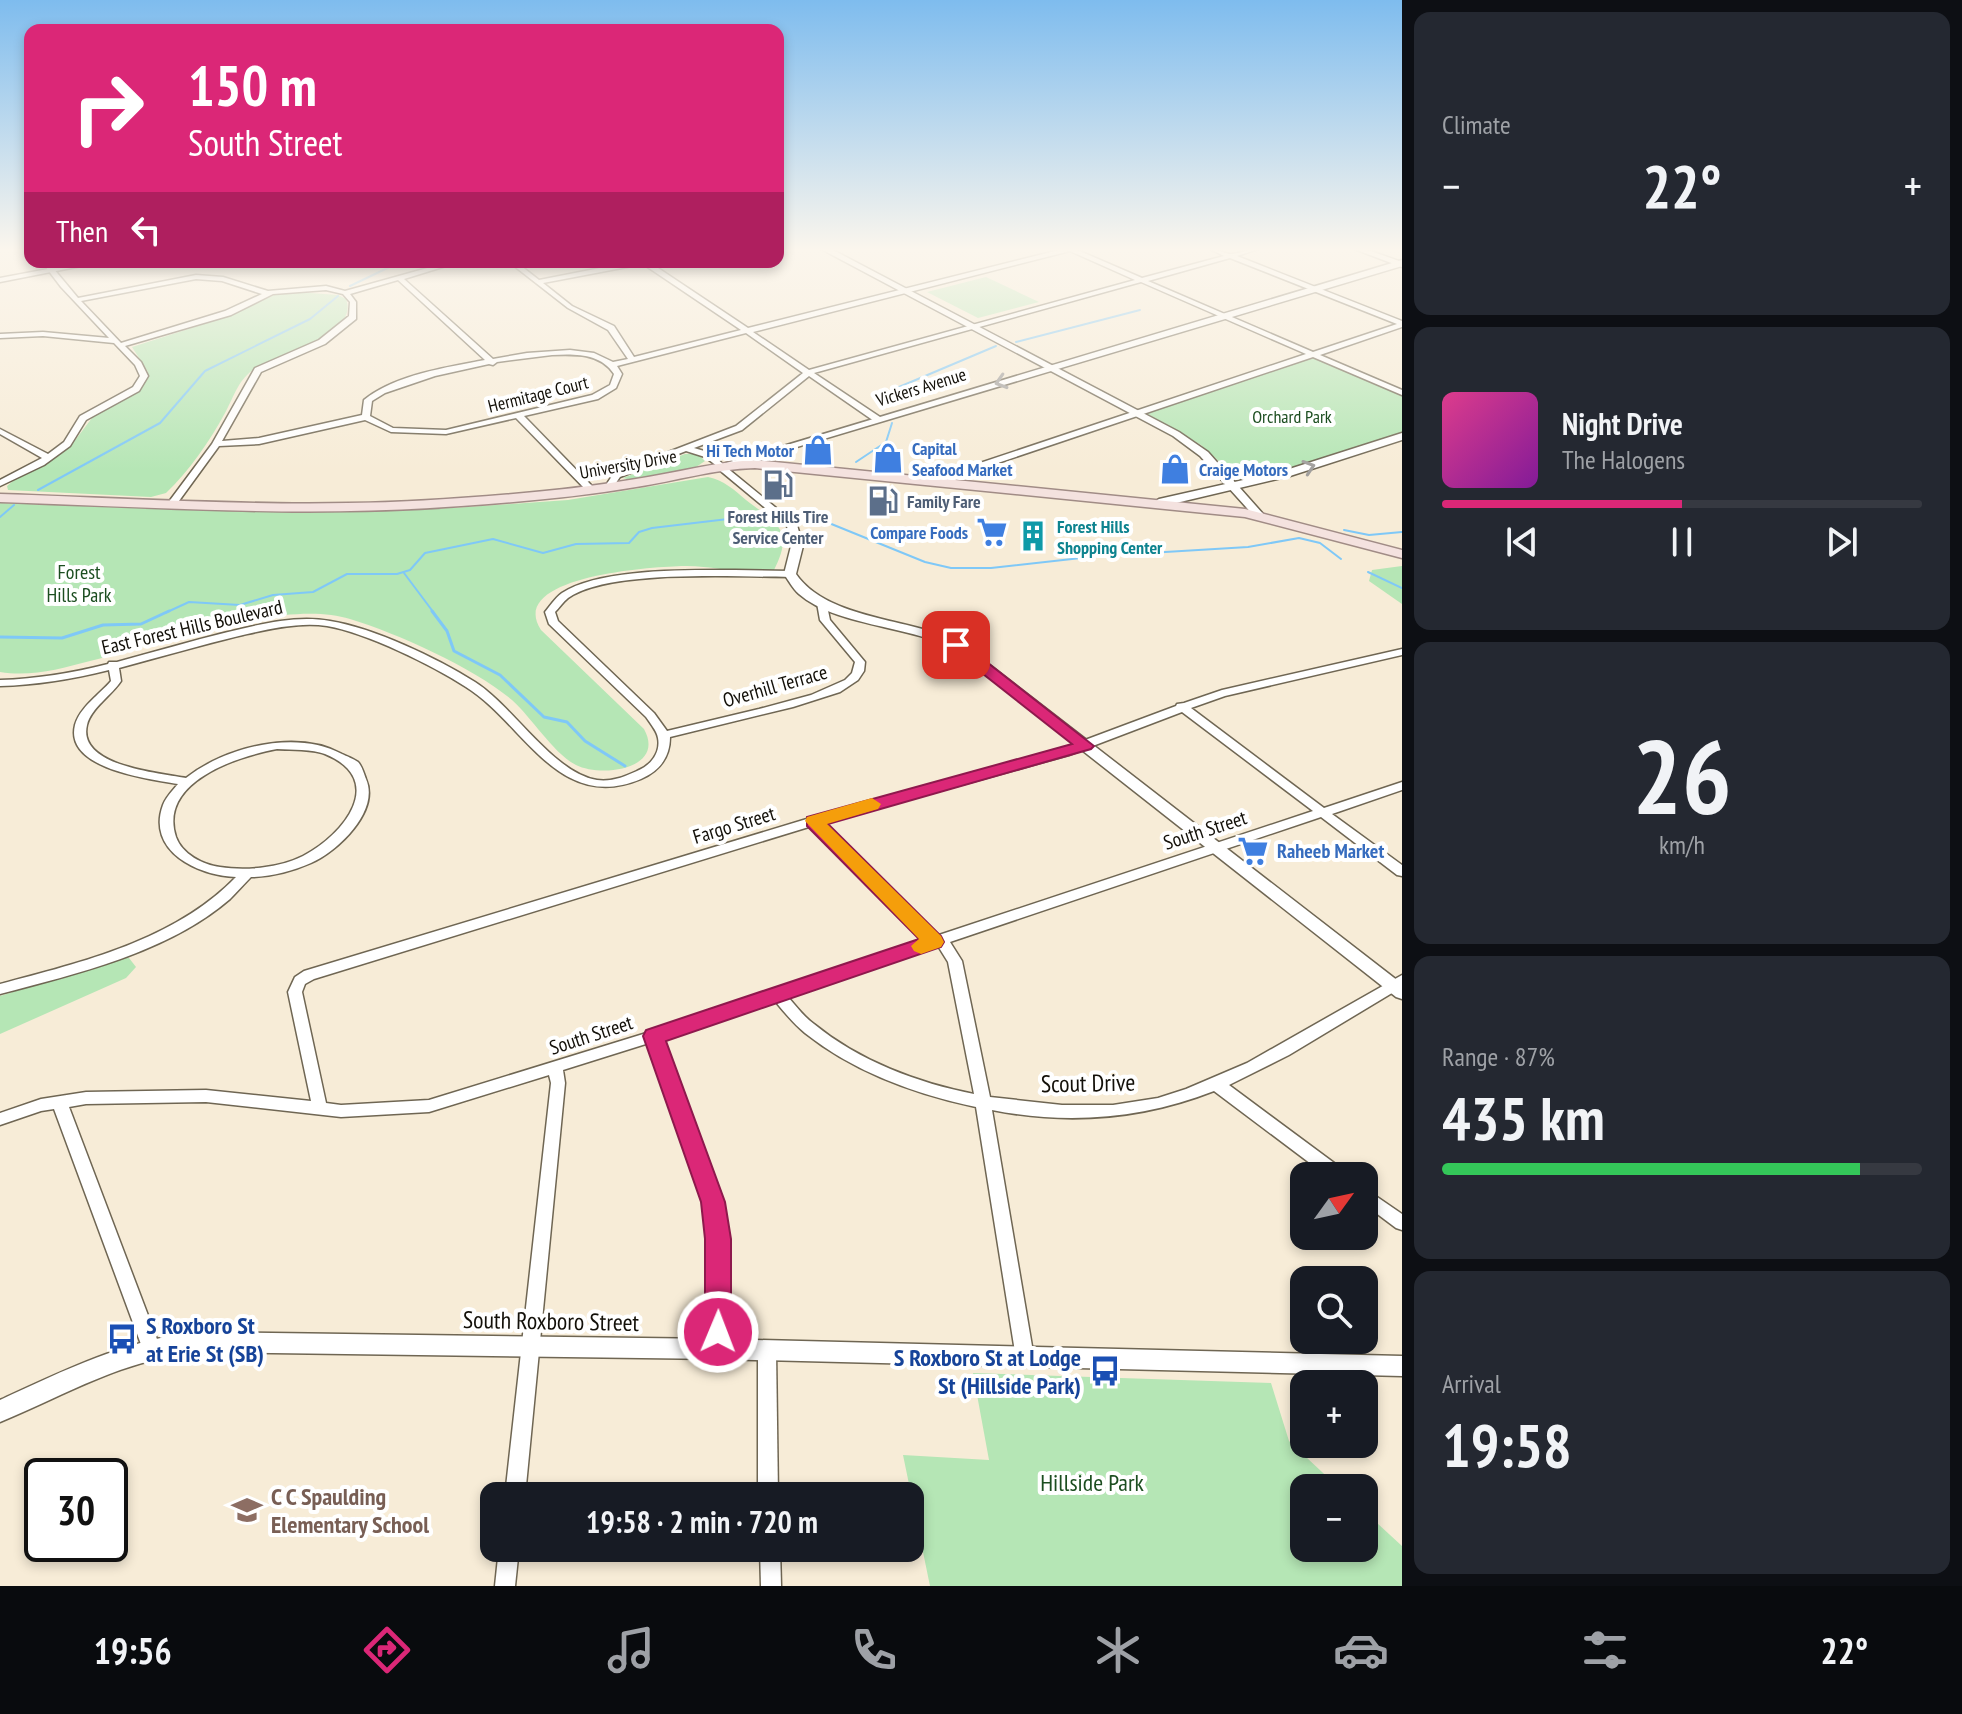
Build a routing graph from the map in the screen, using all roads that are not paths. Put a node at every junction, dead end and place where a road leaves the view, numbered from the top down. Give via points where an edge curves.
1 (99, 323) edge
2 (192, 323) edge
3 (349, 323) edge
4 (449, 323) edge
5 (601, 323) edge
6 (736, 323) edge
7 (779, 323) edge
8 (966, 323) edge
9 (989, 323) edge
10 (1197, 323) edge
11 (1242, 323) edge
12 (1402, 324) edge
13 (974, 327) junction
14 (748, 331) junction
15 (0, 336) edge
16 (119, 343) junction
17 (1312, 354) junction
18 (632, 359) junction
19 (493, 363) junction
20 (612, 365) junction
21 (1050, 367) junction
22 (809, 372) junction
23 (1402, 393) edge
24 (1139, 413) junction
25 (519, 416) junction
26 (366, 417) junction
27 (877, 419) junction
28 (0, 431) edge
29 (1402, 436) edge
30 (216, 444) junction
31 (687, 449) junction
32 (48, 458) junction
33 (724, 465) junction
34 (760, 465) junction
35 (738, 482) junction
36 (947, 482) junction
37 (0, 483) edge
38 (610, 485) junction
39 (1234, 486) junction
40 (590, 489) junction
41 (0, 498) edge
42 (173, 503) junction
43 (1159, 503) junction
44 (1259, 515) junction
45 (1402, 554) edge
46 (790, 574) junction
47 (822, 603) junction
48 (1402, 652) edge
49 (113, 664) junction
50 (0, 683) edge
51 (1181, 706) junction
52 (664, 735) junction
53 (1085, 746) junction
54 (188, 782) junction
55 (1402, 786) edge
56 (1322, 813) junction
57 (814, 821) junction
58 (1217, 847) junction
59 (1402, 872) edge
60 (247, 873) junction
61 (938, 941) junction
62 (1399, 986) edge
63 (0, 989) edge
64 (777, 994) junction
65 (654, 1036) junction
66 (555, 1068) junction
67 (1216, 1084) junction
68 (59, 1101) junction
69 (982, 1102) junction
70 (320, 1110) junction
71 (0, 1119) edge
72 (1320, 1162) edge
73 (1378, 1205) edge
74 (1402, 1223) edge
75 (151, 1347) junction
76 (531, 1347) junction
77 (718, 1349) junction
78 (767, 1350) junction
79 (1025, 1358) junction
80 (1402, 1366) edge
81 (0, 1411) edge
82 (517, 1482) edge
83 (768, 1482) edge
84 (508, 1562) edge
85 (770, 1562) edge
86 (505, 1586) edge
87 (771, 1586) edge

1 - 16 street
2 - 16 street
3 - 30 street via 322,342 258,370
4 - 19 street
5 - 18 street via 611,328
6 - 14 street
7 - 14 street
8 - 13 street
9 - 13 street
10 - 21 main road, Vickers Avenue
11 - 17 street
12 - 17 street
13 - 21 street
13 - 22 street
14 - 18 street
14 - 22 street
15 - 16 street via 54,335
16 - 32 street via 142,369 142,383 86,415 71,440
17 - 23 street
17 - 24 street
18 - 20 street
19 - 20 street, Hermitage Court via 562,352
19 - 26 street, Hermitage Court via 387,387 368,400
20 - 25 street, Hermitage Court via 618,378 602,394
21 - 24 street
21 -> 27 main road, Vickers Avenue
22 - 27 street
22 - 31 street via 739,428
24 - 36 street via 959,473
24 - 39 street via 1198,448
25 - 26 street, Hermitage Court via 422,434 391,430
25 - 40 street
26 - 30 street via 259,441
27 - 33 main road, Vickers Avenue
28 - 32 street
39 -> 29 main road
30 - 42 street
31 - 33 street
31 - 38 street via 617,475
32 - 37 street
33 - 34 main road, University Drive
33 - 35 street
33 - 38 main road, University Drive
34 - 35 main road via 743,471
34 - 36 main road, University Drive
35 - 46 street via 792,525 797,546
36 - 43 main road, University Drive
38 - 40 main road, University Drive
39 - 43 main road
39 - 44 street
40 - 42 main road, University Drive via 416,504
41 - 42 main road, University Drive
43 - 44 main road, University Drive
44 - 45 main road, University Drive
46 - 47 street, Overhill Terrace via 797,587
46 - 52 street via 659,573 586,587 555,602 553,622 641,705
47 - 52 street, Overhill Terrace via 825,620 860,662 849,683
47 - 53 street via 946,639
48 - 51 street, Fargo Street
49 - 50 street, East Forest Hills Boulevard
49 - 52 street, East Forest Hills Boulevard via 256,629 315,621 349,628 464,681 508,715 559,770 581,780 612,783 643,774 657,763
49 - 54 street via 116,681 80,729 85,750 117,768
51 - 53 street, Fargo Street
51 - 56 street
53 - 57 street, Fargo Street
53 - 58 street
54 - 60 street via 167,815 171,843 205,868
54 - 60 street via 222,760 277,745 329,751 360,776 364,803 339,840 291,866
55 - 56 street, South Street
56 - 58 street, South Street
56 - 59 street
57 - 61 street
57 - 70 street, Fargo Street via 309,975 295,992
58 - 61 street, South Street
58 - 62 street
60 - 63 street via 227,898 156,936 87,964
61 - 64 street, South Street
61 - 69 street via 955,961
62 - 67 street, Scout Drive
64 - 65 street, South Street
64 - 69 street, Scout Drive via 820,1038 873,1069
65 - 66 street, South Street
65 - 77 street via 713,1202
66 - 70 street, South Street via 429,1106
66 - 76 street via 558,1083
67 - 69 street, Scout Drive via 1159,1104 1121,1110 1074,1112
67 - 72 street
68 - 70 street, South Street via 194,1095
68 - 71 street, South Street
68 - 75 street
69 - 79 street
73 - 74 street
75 - 76 street, South Roxboro Street via 199,1342
75 - 81 street, South Roxboro Street
76 - 77 street, South Roxboro Street
76 - 82 street
77 - 78 street, South Roxboro Street
78 - 79 street, South Roxboro Street
78 - 83 street
79 - 80 street, South Roxboro Street
84 - 86 street
85 - 87 street

